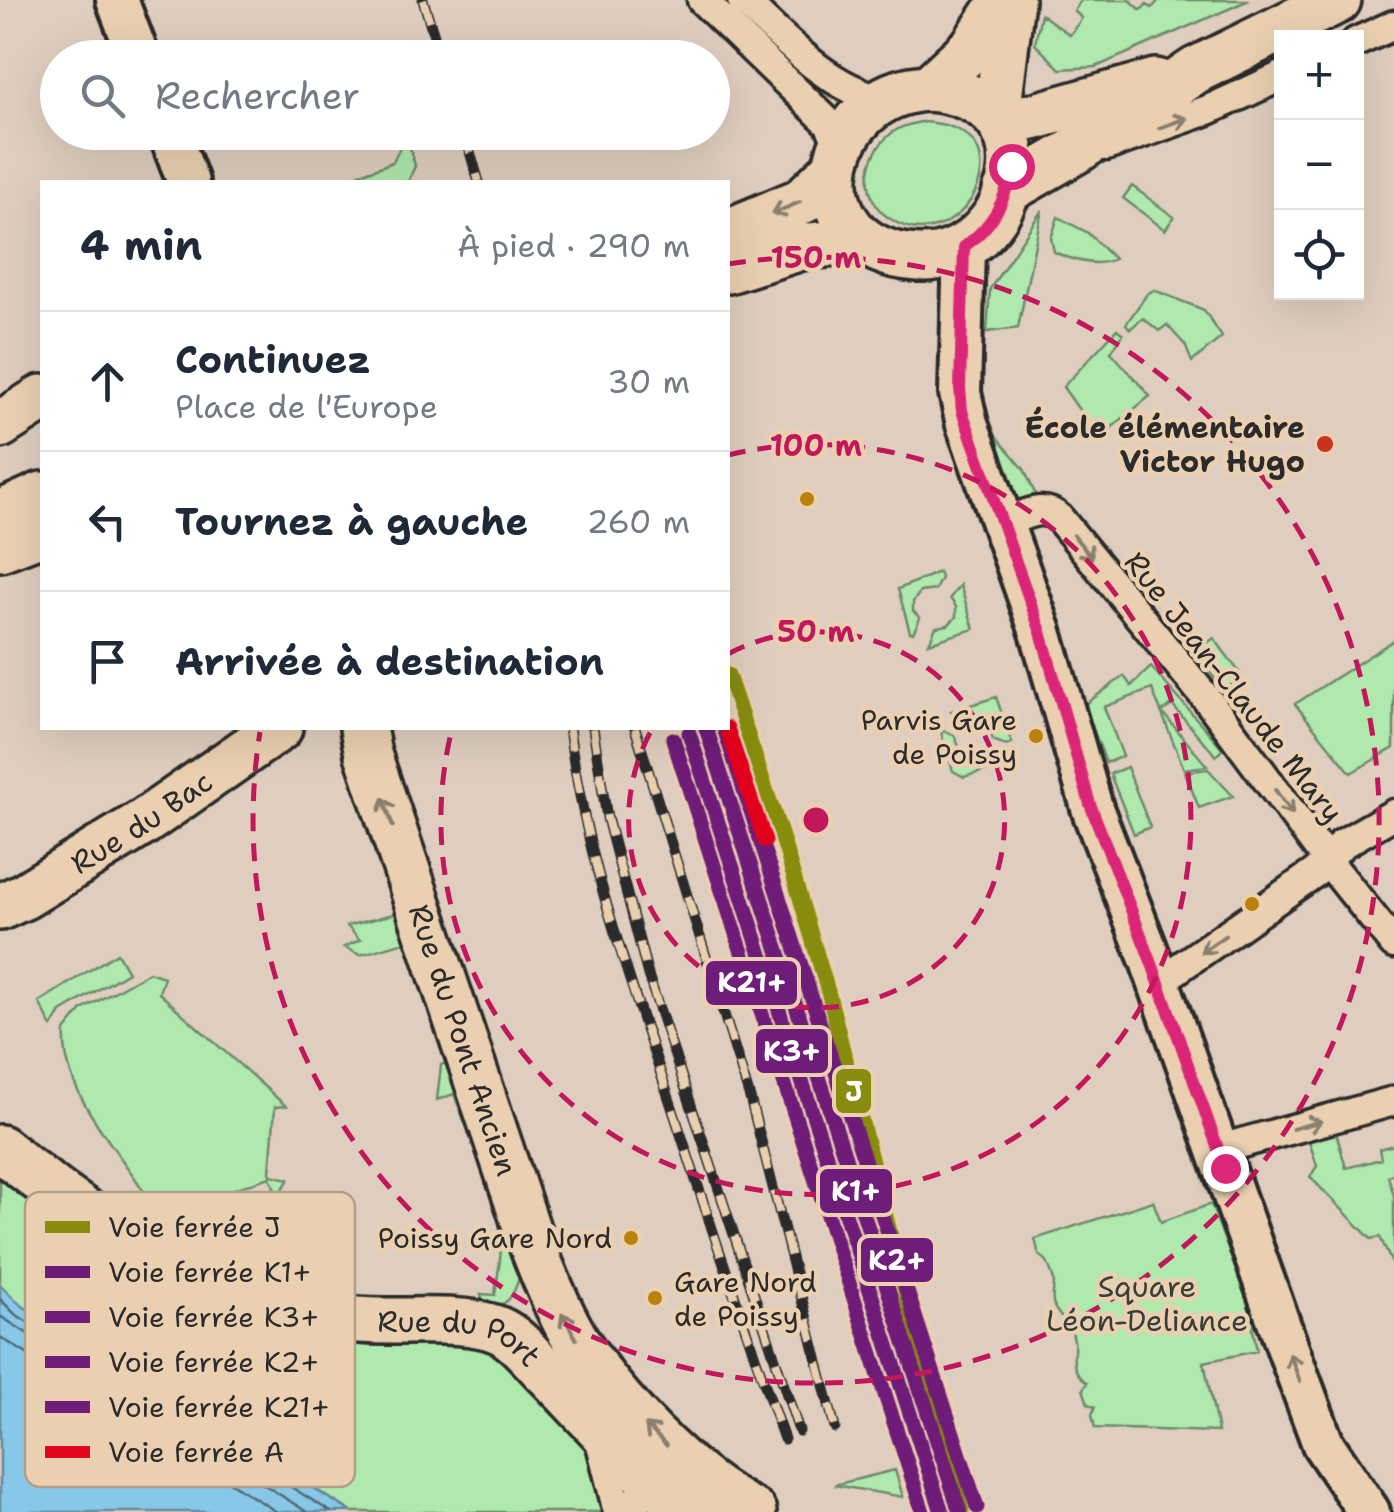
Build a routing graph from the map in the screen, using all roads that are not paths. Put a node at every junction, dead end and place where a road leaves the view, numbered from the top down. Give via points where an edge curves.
1 (117, 0) edge
2 (702, 0) edge
3 (742, 0) edge
4 (1008, 0) edge
5 (1338, 0) edge
6 (1394, 24) edge
7 (1364, 38) edge
8 (133, 40) edge
9 (1196, 70) junction
10 (1274, 80) edge
11 (929, 88) junction
12 (881, 100) junction
13 (999, 117) junction
14 (1080, 148) junction
15 (175, 150) edge
16 (838, 159) junction
17 (187, 180) edge
18 (1006, 191) junction
19 (730, 231) edge
20 (862, 240) junction
21 (964, 247) junction
22 (730, 269) edge
23 (40, 399) edge
24 (40, 416) edge
25 (0, 425) edge
26 (40, 496) edge
27 (0, 514) edge
28 (1004, 522) junction
29 (40, 533) edge
30 (0, 548) edge
31 (276, 730) edge
32 (355, 731) edge
33 (1394, 814) edge
34 (1326, 860) junction
35 (0, 907) edge
36 (1394, 944) edge
37 (1159, 982) junction
38 (1394, 1101) edge
39 (1220, 1150) junction
40 (10, 1154) edge
41 (58, 1192) edge
42 (533, 1246) junction
43 (355, 1321) edge
44 (479, 1326) junction
45 (595, 1421) junction
46 (1330, 1458) junction
47 (642, 1498) edge
48 (618, 1512) edge
49 (691, 1512) edge
50 (742, 1512) edge
51 (753, 1512) edge
52 (1336, 1512) edge
53 (1369, 1512) edge

1 - 8 street
2 - 16 street via 829,123
3 - 12 street via 845,87
4 - 11 main road via 973,47
4 - 13 main road
5 - 9 main road
6 - 7 street
9 - 13 main road via 1046,114
9 - 14 main road
14 -> 10 street via 1114,145
11 - 12 main road
11 - 13 main road via 969,97
12 - 16 main road via 850,130
13 - 18 main road via 1011,152
14 - 18 main road
15 - 17 street
16 -> 19 main road via 802,201
16 - 20 main road via 838,208
18 - 21 main road via 991,223
20 - 21 main road via 919,258
20 - 22 main road via 801,247
21 - 28 street via 961,402
23 - 25 main road
24 - 25 street
26 - 27 main road
28 -> 34 street, Rue Jean-Claude Mary via 1042,510 1060,518
28 - 37 street via 1090,804
29 - 30 main road
31 - 35 main road, Rue du Bac via 129,831
42 -> 32 main road, Rue du Pont Ancien
33 - 34 street
34 - 36 street, Rue Jean-Claude Mary
34 -> 37 street
37 - 39 street
39 -> 38 street
46 -> 39 street
40 - 41 main road, Rue du Port
42 - 44 main road via 524,1300 504,1318
51 -> 42 main road, Rue du Pont Ancien via 693,1472 633,1412 573,1335
43 - 44 main road, Rue du Port
44 - 45 main road, Rue du Port via 507,1334
45 - 47 main road
45 - 48 street
46 - 52 street
46 - 53 street
47 - 49 main road
47 - 50 street via 682,1484 711,1506

